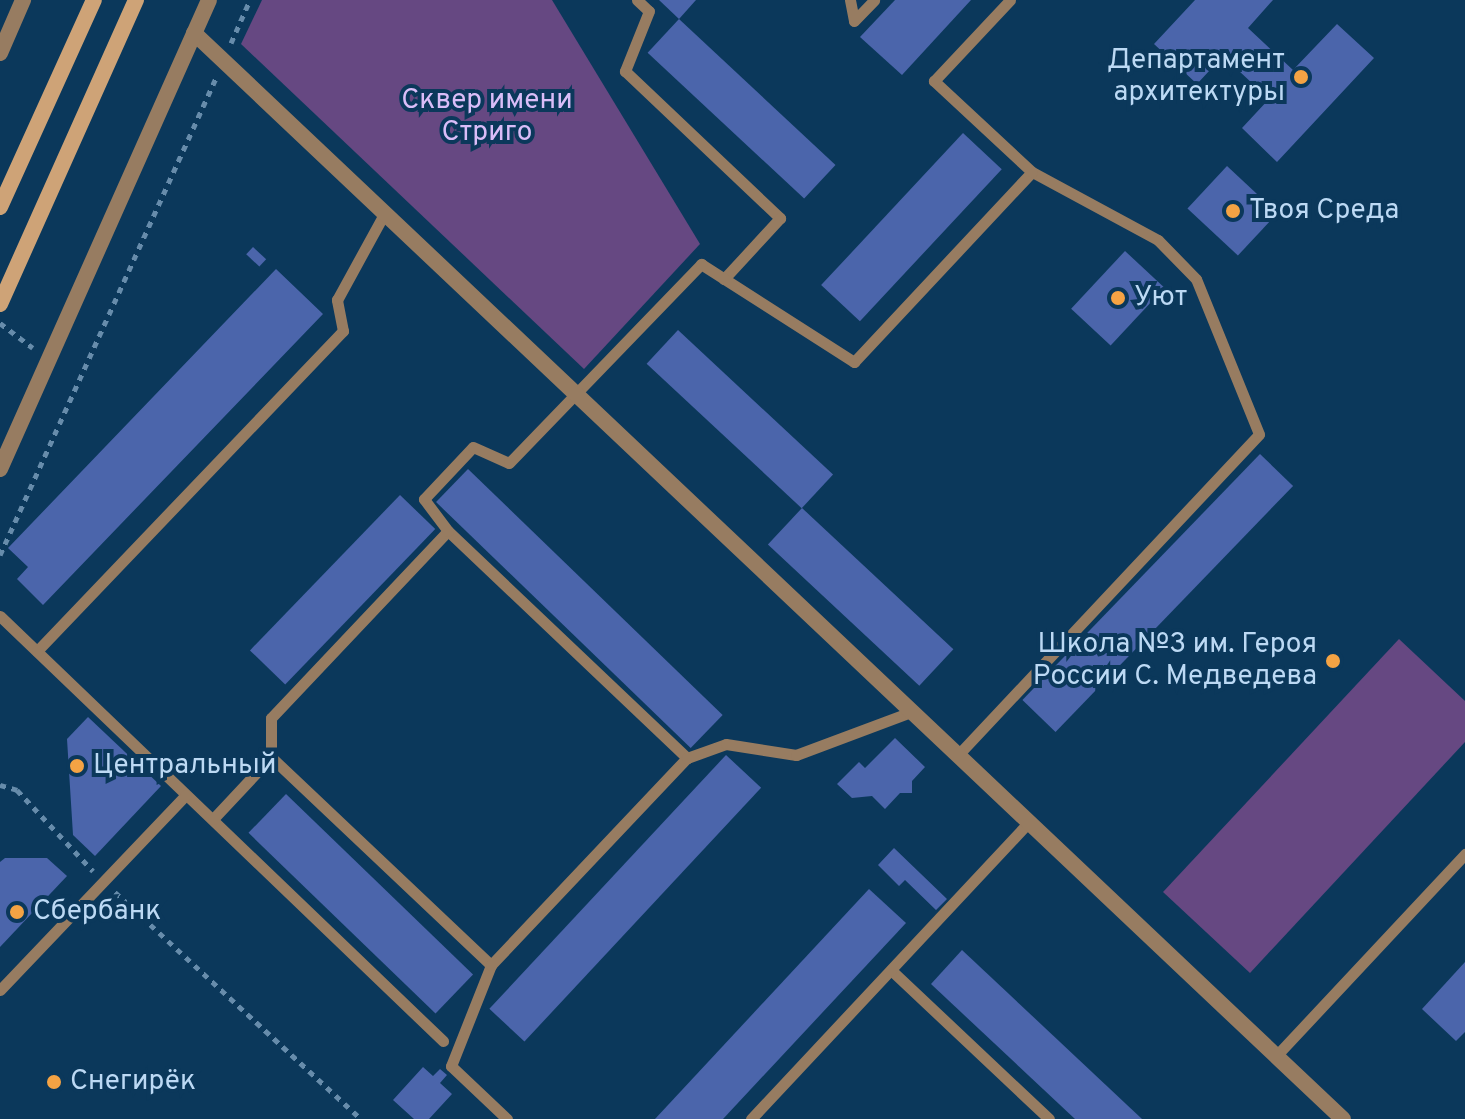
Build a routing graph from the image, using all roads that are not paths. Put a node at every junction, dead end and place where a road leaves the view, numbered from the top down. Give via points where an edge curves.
1 (23, 0) edge
2 (94, 0) edge
3 (136, 0) edge
4 (209, 0) edge
5 (637, 0) edge
6 (850, 0) edge
7 (874, 0) edge
8 (1010, 0) edge
9 (194, 33) junction
10 (0, 53) edge
11 (1032, 172) junction
12 (0, 207) edge
13 (383, 216) junction
14 (724, 279) junction
15 (0, 304) edge
16 (575, 397) junction
17 (0, 469) edge
18 (448, 531) junction
19 (0, 616) edge
20 (37, 651) junction
21 (911, 712) junction
22 (957, 756) junction
23 (271, 757) junction
24 (687, 758) junction
25 (186, 795) junction
26 (213, 819) junction
27 (1028, 823) junction
28 (1465, 854) edge
29 (491, 965) junction
30 (891, 970) junction
31 (0, 990) edge
32 (443, 1041) dead end
33 (1276, 1056) junction
34 (507, 1119) edge
35 (751, 1119) edge
36 (1049, 1119) edge
37 (1343, 1119) edge

1 - 10 street
2 - 12 main road
3 - 15 main road
4 - 9 street
5 - 14 lane via 649,11 625,71 780,218
6 - 7 lane via 854,21
8 - 11 lane via 934,81
9 - 13 street
9 - 17 street
11 - 14 lane via 854,362
11 - 22 lane via 1158,240 1196,279 1259,434
13 - 16 street
13 - 20 lane via 337,300 343,331
14 - 16 lane via 701,264
16 - 18 lane via 509,463 473,447 424,499
16 - 21 street
18 - 23 lane via 271,718
18 - 24 lane
19 - 20 lane
20 - 25 lane
21 - 22 street
21 - 24 lane via 796,755 726,744
22 - 27 street
23 - 26 lane
23 - 29 lane
24 - 29 lane
25 - 26 lane
25 - 31 lane
26 - 32 lane
27 - 30 lane
27 - 33 street
28 - 33 lane
29 - 34 lane via 451,1066
30 - 35 lane
30 - 36 lane
33 - 37 street

